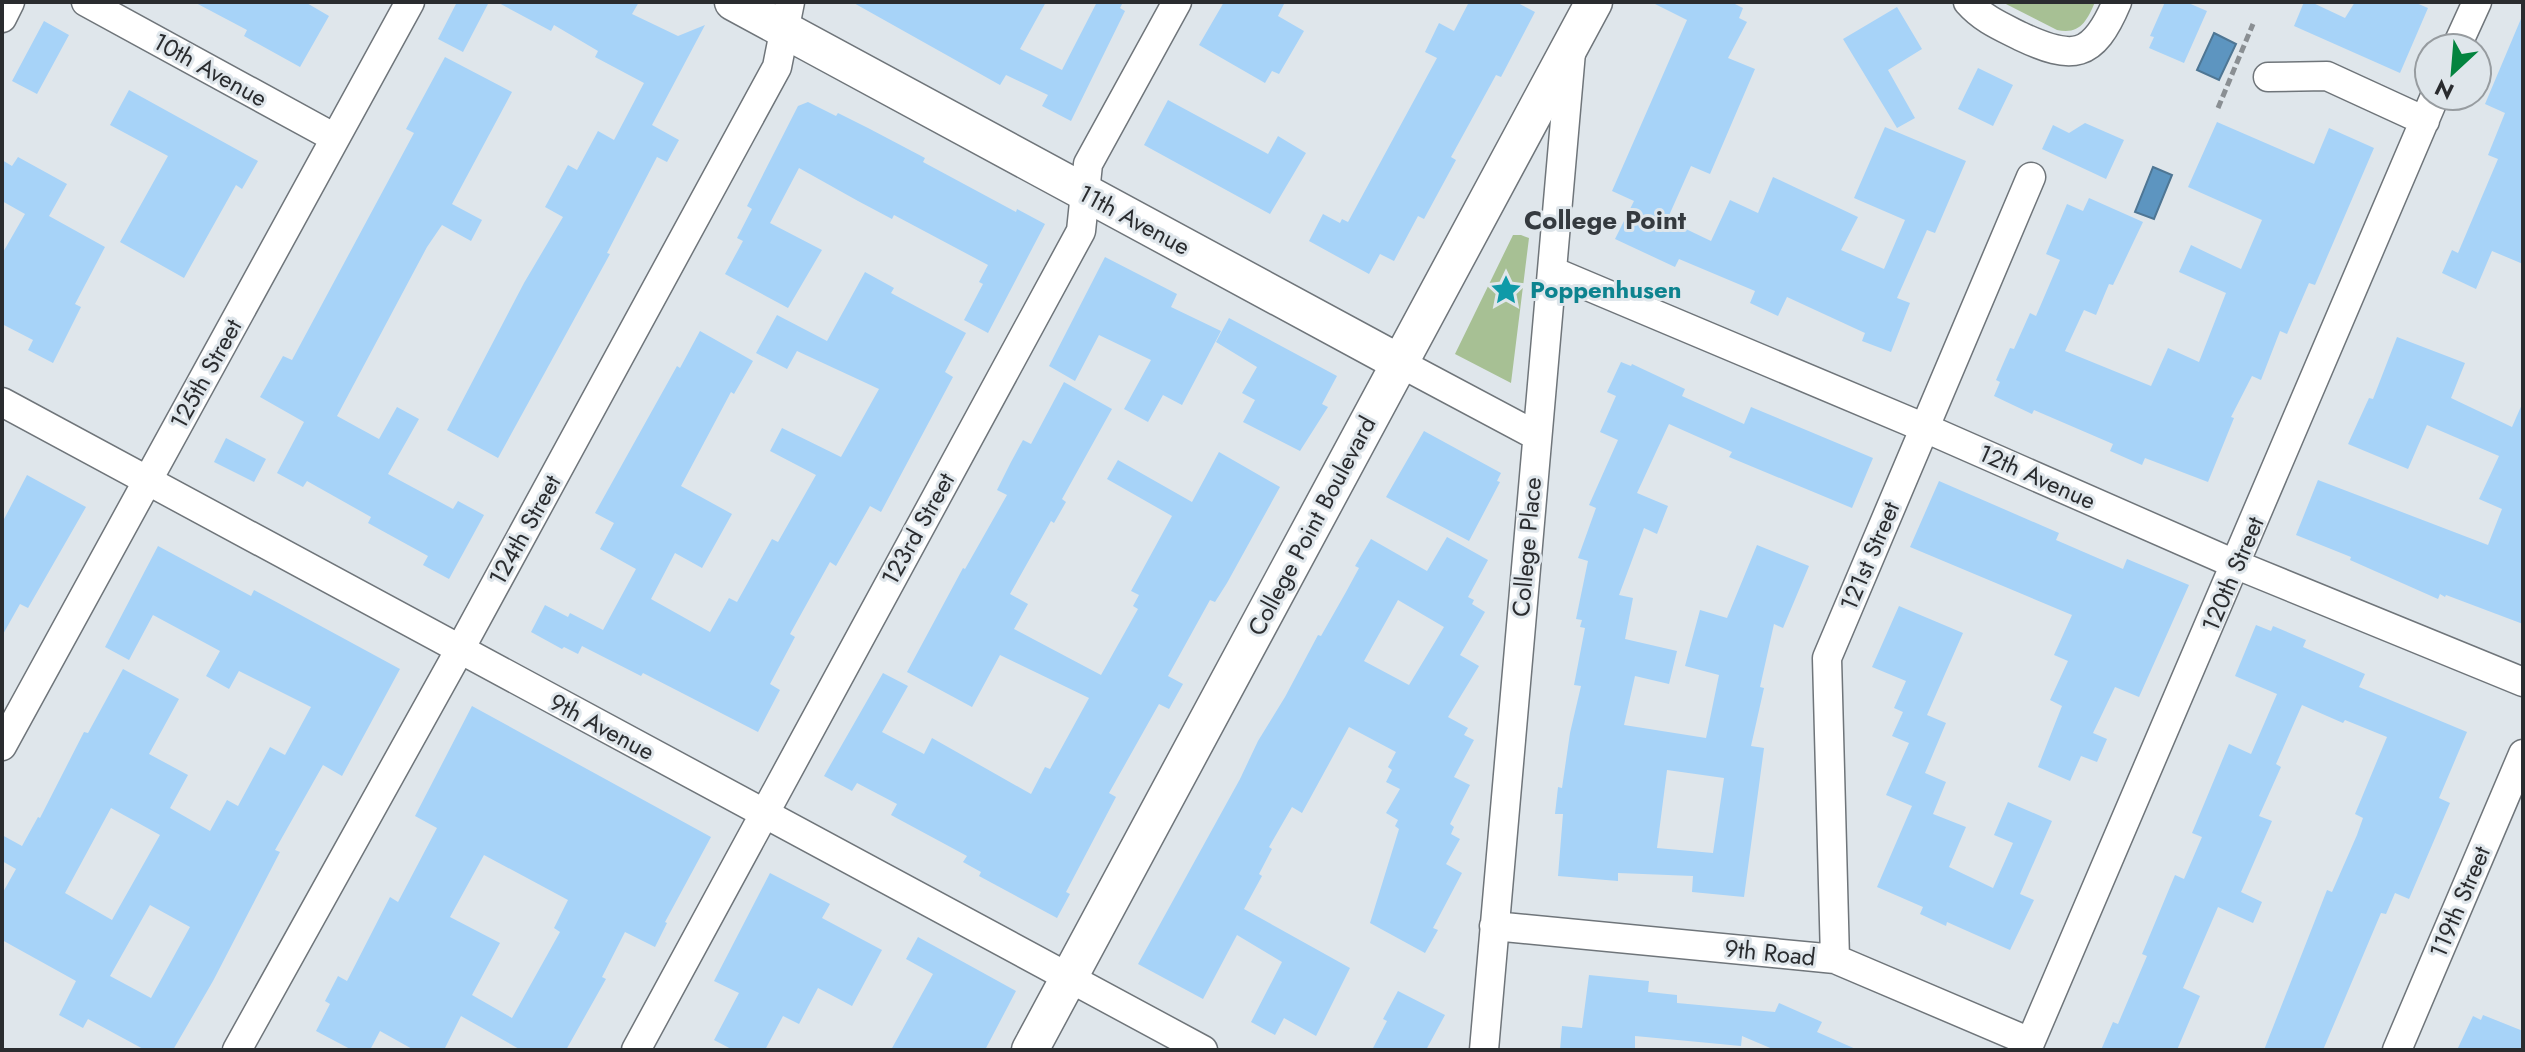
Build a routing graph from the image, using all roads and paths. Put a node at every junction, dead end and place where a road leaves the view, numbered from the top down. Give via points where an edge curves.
1 (10, 2) edge
2 (86, 2) edge
3 (410, 2) edge
4 (733, 2) edge
5 (1177, 2) edge
6 (1594, 2) edge
7 (1968, 2) edge
8 (2117, 2) edge
9 (2477, 2) edge
10 (788, 16) edge
11 (2, 18) edge
12 (2253, 24) dead end
13 (2463, 32) edge
14 (1572, 44) junction
15 (2268, 77) dead end
16 (2413, 103) edge
17 (2218, 108) dead end
18 (2428, 112) edge
19 (335, 138) junction
20 (2031, 177) dead end
21 (1085, 194) junction
22 (1552, 271) junction
23 (1400, 363) junction
24 (2, 402) edge
25 (1925, 428) junction
26 (1537, 436) junction
27 (147, 482) junction
28 (2237, 565) junction
29 (459, 651) junction
30 (2523, 682) edge
31 (2, 746) edge
32 (2523, 754) edge
33 (762, 813) junction
34 (1494, 926) junction
35 (1835, 959) junction
36 (1069, 978) junction
37 (2029, 1046) edge
38 (237, 1050) edge
39 (636, 1050) edge
40 (1030, 1050) edge
41 (1203, 1050) edge
42 (1484, 1050) edge
43 (2397, 1050) edge

1 - 11 street
2 - 19 street, 10th Avenue
3 - 19 street, 125th Street
4 - 10 street, 11th Avenue
5 - 21 street, 123rd Street via 1088,164
6 - 14 street, College Point Boulevard
7 - 8 street via 1983,18 2061,52 2089,45 2105,29
9 - 13 street
10 - 21 street, 11th Avenue
10 - 29 street, 124th Street via 777,67
12 - 17 path
14 - 22 street, College Place
14 - 23 street, College Point Boulevard
15 - 16 street via 2327,76
18 - 28 street, 120th Street
19 - 27 street, 125th Street
20 - 25 street, 121st Street
21 - 23 street, 11th Avenue
21 - 33 street, 123rd Street via 1081,231
22 - 25 street, 12th Avenue
22 - 26 street, College Place
23 - 26 street, 11th Avenue
23 - 36 street, College Point Boulevard
24 - 27 street, 9th Avenue
25 - 28 street, 12th Avenue
25 - 35 street, 121st Street via 1827,658
26 - 34 street, College Place
27 - 29 street, 9th Avenue
27 - 31 street, 125th Street
28 - 30 street, 12th Avenue
28 - 37 street, 120th Street
29 - 33 street, 9th Avenue
29 - 38 street, 124th Street
32 - 43 street, 119th Street
33 - 36 street, 9th Avenue
33 - 39 street, 123rd Street
34 - 35 street, 9th Road
34 - 42 street, College Place
35 - 37 street, 9th Road
36 - 40 street, College Point Boulevard
36 - 41 street, 9th Avenue

